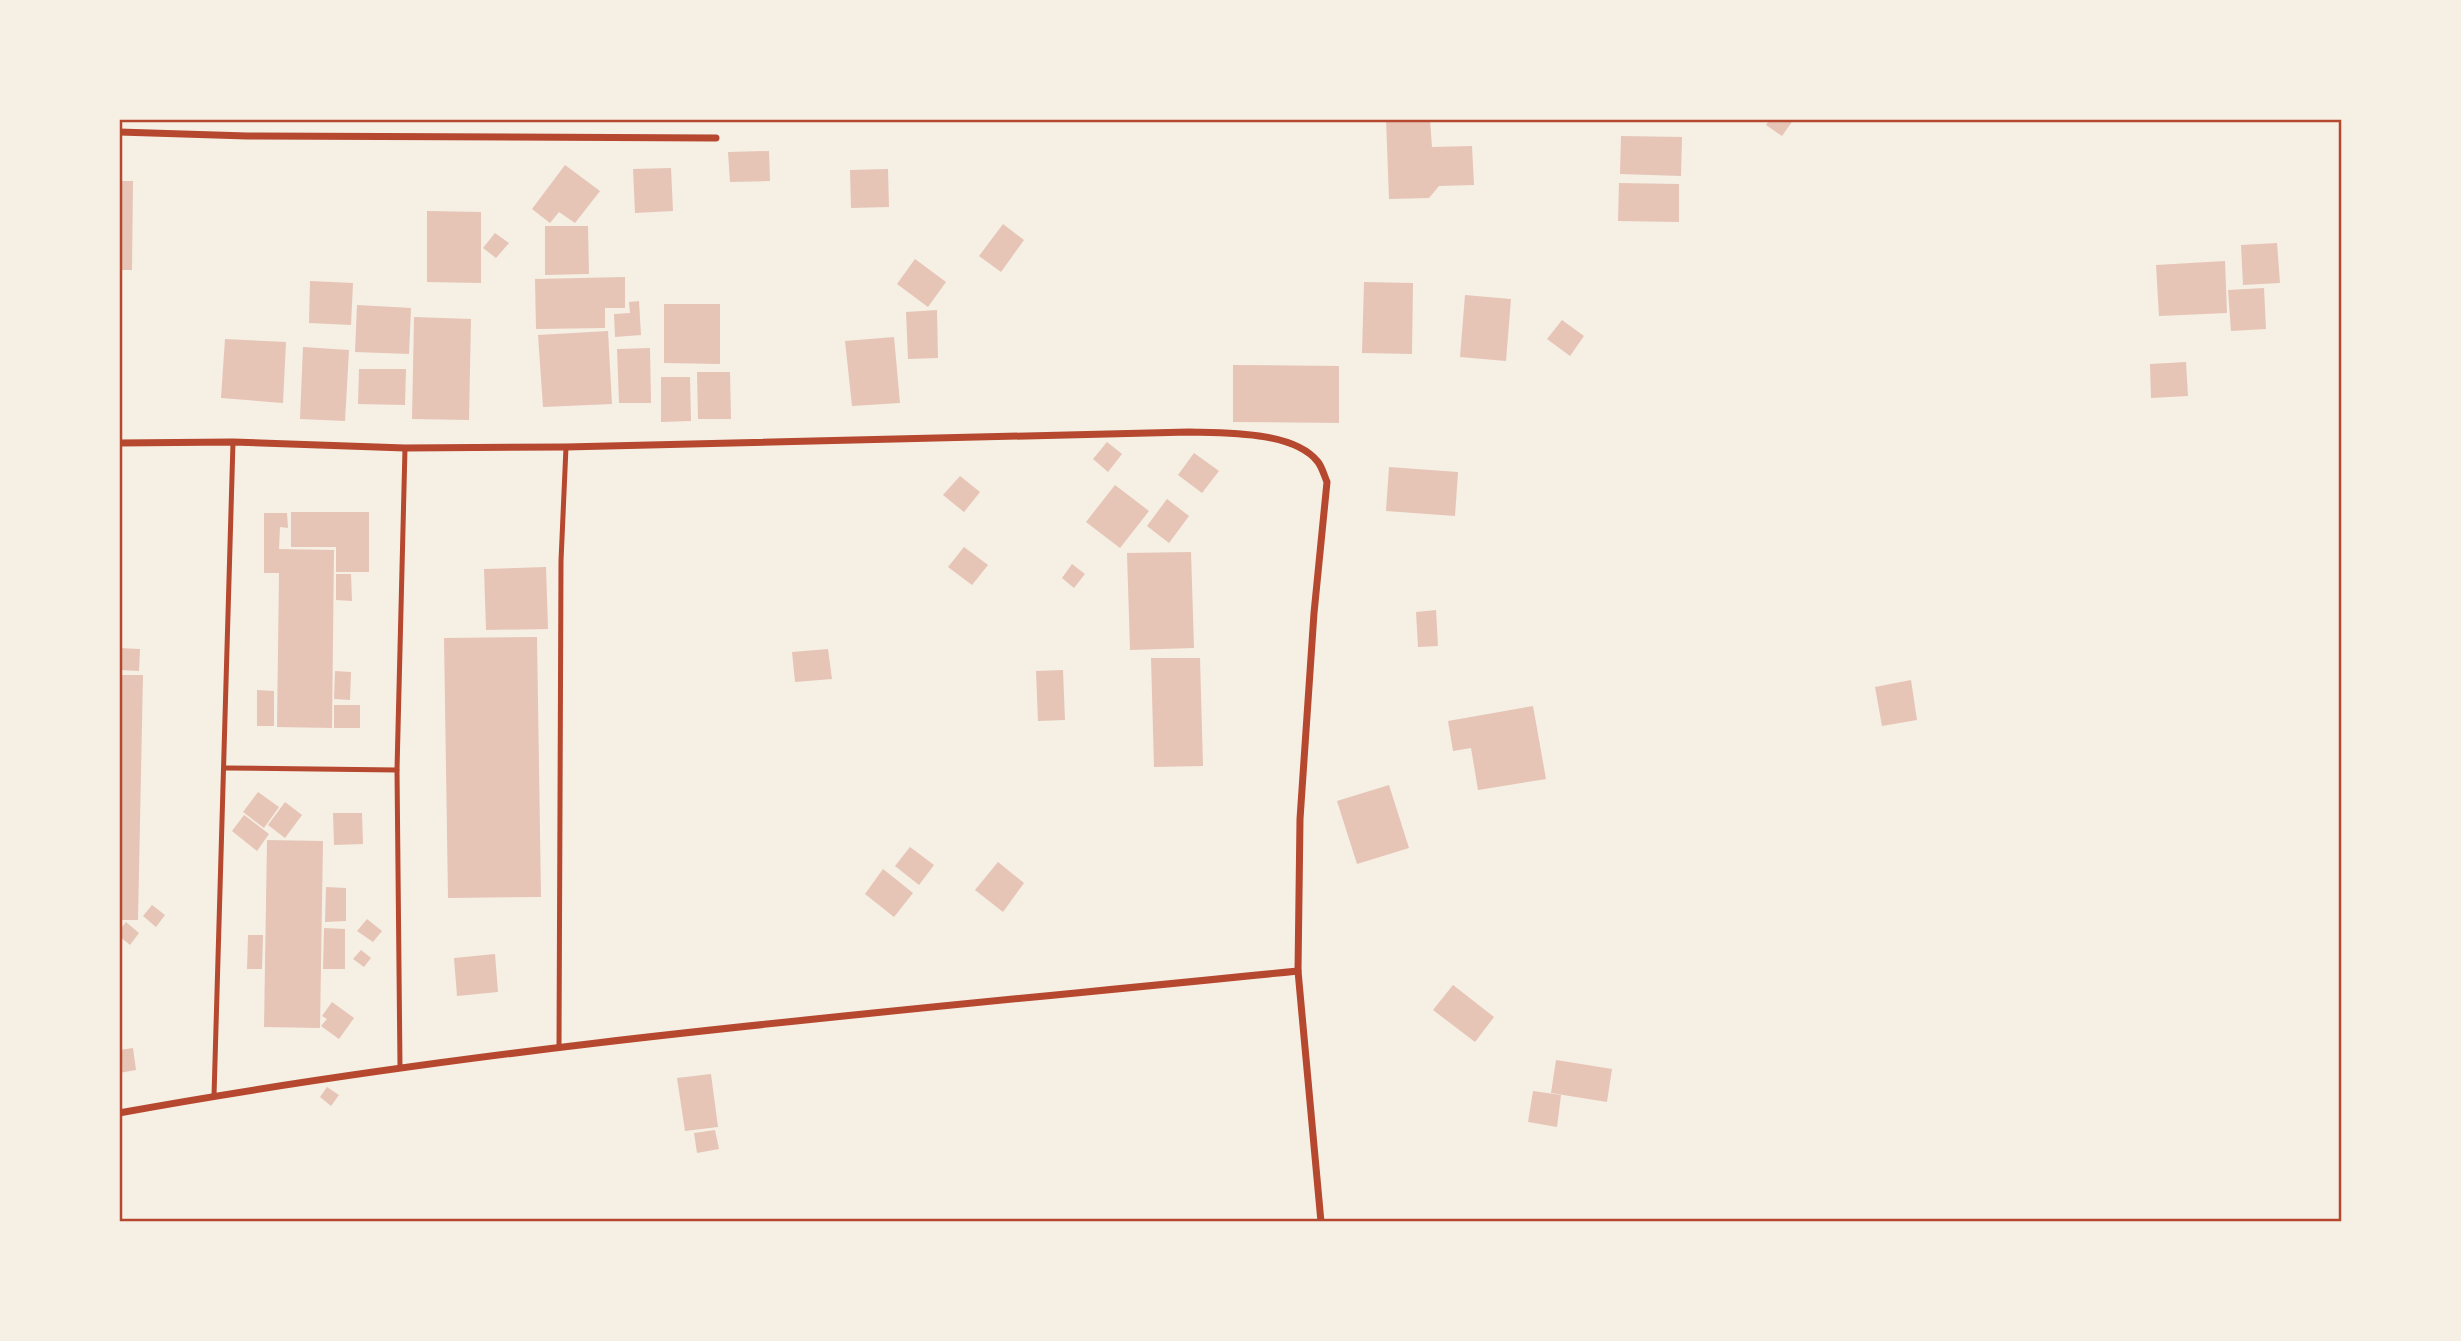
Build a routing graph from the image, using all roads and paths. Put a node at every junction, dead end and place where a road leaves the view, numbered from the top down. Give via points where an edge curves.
1 (119, 132) edge
2 (716, 138) dead end
3 (233, 442) junction
4 (119, 443) edge
5 (566, 447) junction
6 (405, 449) junction
7 (225, 768) junction
8 (397, 770) junction
9 (1298, 971) junction
10 (559, 1047) junction
11 (400, 1067) junction
12 (214, 1096) junction
13 (119, 1113) edge
14 (1321, 1222) edge

1 - 2 street
3 - 4 street
3 - 6 street
3 - 7 lane
5 - 6 street
5 - 9 street via 1189,432 1293,443 1309,453 1320,464 1327,482 1300,819
5 - 10 lane via 561,562
6 - 8 lane
7 - 8 lane
7 - 12 lane
8 - 11 lane
9 - 10 street
9 - 14 street
10 - 11 street
11 - 12 street
12 - 13 street

